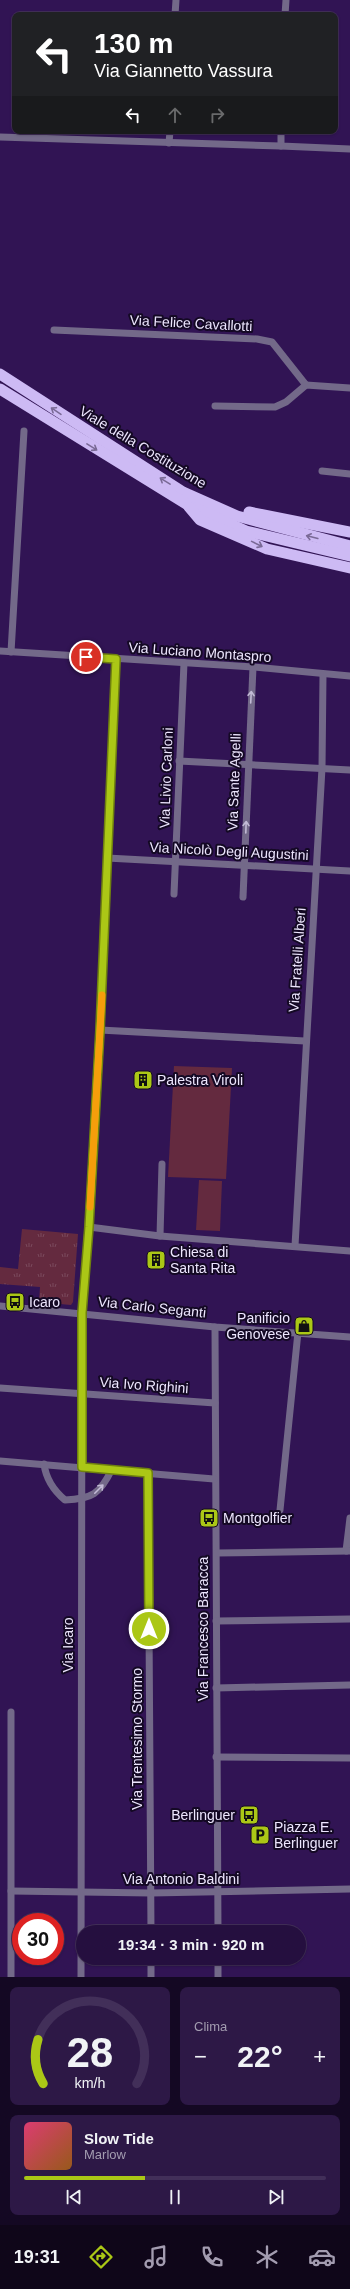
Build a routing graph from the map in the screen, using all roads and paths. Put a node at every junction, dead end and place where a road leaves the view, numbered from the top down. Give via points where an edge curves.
1 (176, 0) edge
2 (286, 0) edge
3 (175, 12) edge
4 (286, 12) edge
5 (170, 134) edge
6 (281, 134) edge
7 (0, 137) edge
8 (169, 143) junction
9 (281, 146) junction
10 (350, 149) edge
11 (54, 330) dead end
12 (0, 374) edge
13 (306, 386) junction
14 (350, 388) edge
15 (0, 389) edge
16 (215, 406) dead end
17 (24, 431) dead end
18 (322, 471) dead end
19 (350, 474) edge
20 (183, 492) junction
21 (188, 505) junction
22 (350, 532) edge
23 (350, 546) edge
24 (350, 556) edge
25 (350, 568) edge
26 (0, 652) edge
27 (11, 652) junction
28 (116, 659) junction
29 (184, 663) junction
30 (253, 667) junction
31 (323, 675) junction
32 (350, 676) edge
33 (179, 761) junction
34 (248, 766) junction
35 (322, 768) junction
36 (350, 770) edge
37 (107, 858) junction
38 (175, 862) junction
39 (244, 866) junction
40 (316, 869) junction
41 (350, 871) edge
42 (174, 894) dead end
43 (243, 897) dead end
44 (100, 1030) junction
45 (305, 1041) junction
46 (162, 1164) dead end
47 (89, 1227) junction
48 (160, 1236) junction
49 (295, 1246) junction
50 (350, 1251) edge
51 (0, 1306) edge
52 (82, 1313) junction
53 (214, 1327) junction
54 (298, 1332) junction
55 (350, 1337) edge
56 (0, 1388) edge
57 (81, 1393) junction
58 (215, 1403) junction
59 (0, 1461) edge
60 (44, 1464) junction
61 (82, 1467) junction
62 (112, 1469) junction
63 (148, 1473) junction
64 (214, 1479) junction
65 (82, 1500) junction
66 (280, 1510) dead end
67 (350, 1518) edge
68 (348, 1551) edge
69 (216, 1553) junction
70 (350, 1619) edge
71 (216, 1621) junction
72 (350, 1686) edge
73 (216, 1688) junction
74 (11, 1712) dead end
75 (216, 1757) junction
76 (350, 1758) edge
77 (350, 1889) edge
78 (12, 1891) junction
79 (79, 1891) junction
80 (218, 1892) junction
81 (151, 1893) junction
82 (151, 1925) edge
83 (218, 1925) edge
84 (151, 1965) edge
85 (218, 1965) edge
86 (11, 1977) edge
87 (81, 1977) edge
88 (151, 1977) edge
89 (218, 1977) edge

1 - 3 street
2 - 4 street
5 - 8 street
6 - 9 street
7 - 8 street
8 - 9 street
9 - 10 street
11 - 13 street, Via Felice Cavallotti via 257,339 272,342
20 -> 12 highway, Viale della Costituzione
13 - 14 street
13 - 16 street via 286,402 275,407
15 -> 21 highway, Viale della Costituzione
17 - 27 street
18 - 19 street
20 - 22 highway via 202,494 244,511
23 -> 20 highway, Viale della Costituzione via 237,516
21 - 24 highway, Viale della Costituzione via 246,531
21 -> 25 highway via 200,520 267,549
26 - 27 street, Via Luciano Montaspro
27 - 28 street, Via Luciano Montaspro
28 - 29 street, Via Luciano Montaspro
28 - 37 street, Via Icaro
29 - 30 street, Via Luciano Montaspro
29 - 33 street, Via Livio Carloni
30 - 31 street, Via Luciano Montaspro
34 -> 30 street, Via Sante Agelli
31 - 32 street, Via Luciano Montaspro
31 - 35 street, Via Fratelli Alberi
33 - 34 street
33 - 38 street, Via Livio Carloni
34 - 35 street
39 -> 34 street, Via Sante Agelli
35 - 36 street
35 - 40 street, Via Fratelli Alberi
37 - 38 street, Via Nicolò Degli Augustini
37 - 44 street, Via Icaro
38 - 39 street, Via Nicolò Degli Augustini
38 - 42 street, Via Livio Carloni
39 - 40 street, Via Nicolò Degli Augustini
39 - 43 street, Via Sante Agelli
40 - 41 street, Via Nicolò Degli Augustini
40 - 45 street, Via Fratelli Alberi
44 - 45 street
44 - 47 street, Via Icaro
45 - 49 street, Via Fratelli Alberi
46 - 48 street
47 - 48 street
47 - 52 street, Via Icaro
48 - 49 street
49 - 50 street
51 - 52 street, Via Carlo Seganti
52 - 53 street, Via Carlo Seganti
52 - 57 street, Via Icaro
53 - 54 street, Via Carlo Seganti
53 - 58 street, Via Francesco Baracca
54 - 55 street, Via Carlo Seganti
54 - 66 street
56 - 57 street, Via Ivo Righini
57 - 58 street, Via Ivo Righini
57 - 61 street, Via Icaro
58 - 64 street, Via Francesco Baracca
59 - 60 street
60 - 61 street
60 - 65 street via 45,1474 55,1492 65,1500
61 - 62 street
61 - 65 street, Via Icaro
62 - 63 street
65 -> 62 street via 93,1495 105,1484
63 - 64 street
63 - 81 street, Via Trentesimo Stormo
64 - 69 street, Via Francesco Baracca
65 - 79 street, Via Icaro
67 - 68 street
68 - 69 street
69 - 71 street, Via Francesco Baracca
70 - 71 street
71 - 73 street, Via Francesco Baracca
72 - 73 street
73 - 75 street, Via Francesco Baracca
74 - 78 street
75 - 76 street
75 - 80 street, Via Francesco Baracca
77 - 80 street, Via Antonio Baldini
78 - 79 street, Via Antonio Baldini
78 - 86 street
79 - 81 street, Via Antonio Baldini
79 - 87 street, Via Icaro
80 - 81 street, Via Antonio Baldini
80 - 83 street, Via Francesco Baracca
81 - 82 street, Via Trentesimo Stormo
84 - 88 street
85 - 89 street

